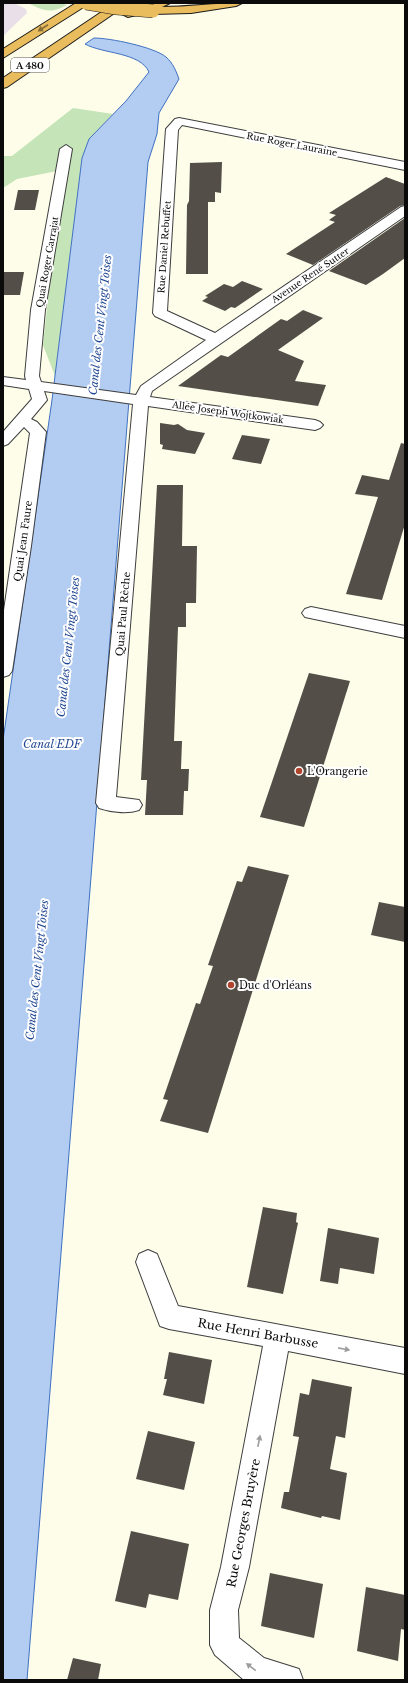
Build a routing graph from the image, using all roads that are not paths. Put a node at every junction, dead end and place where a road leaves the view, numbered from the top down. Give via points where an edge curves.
1 (76, 3) edge
2 (85, 3) edge
3 (102, 3) edge
4 (122, 3) edge
5 (164, 3) edge
6 (236, 3) edge
7 (62, 16) junction
8 (96, 25) junction
9 (3, 54) edge
10 (3, 67) edge
11 (3, 84) edge
12 (179, 122) joint
13 (66, 149) dead end
14 (405, 166) edge
15 (405, 210) edge
16 (216, 339) junction
17 (3, 381) edge
18 (35, 387) junction
19 (136, 399) junction
20 (21, 421) junction
21 (315, 425) dead end
22 (3, 441) edge
23 (311, 613) dead end
24 (405, 632) edge
25 (3, 671) edge
26 (132, 805) dead end
27 (148, 1262) dead end
28 (278, 1336) junction
29 (405, 1361) edge
30 (283, 1679) edge

1 - 7 highway
2 - 6 highway, bridge via 153,11 191,10
2 - 7 highway
3 - 10 highway, A 480
4 - 8 highway
5 - 8 highway
7 -> 9 highway
8 - 11 highway, A 480
12 - 14 street, Rue Roger Lauraine
12 - 16 street, Rue Daniel Rebuffet via 172,129 160,313
13 - 18 street, Quai Roger Carrajat via 38,310
15 - 16 street, Avenue René Sutter
16 - 19 street, Avenue René Sutter
17 - 18 street, Allée Joseph Wojtkowiak
18 - 19 street, Allée Joseph Wojtkowiak
18 - 20 street
19 - 21 street, Allée Joseph Wojtkowiak
19 - 26 street, Quai Paul Rèche via 137,463 106,804
20 - 22 street
20 - 25 street, Quai Jean Faure via 32,425 38,432
23 - 24 street
27 - 28 street, Rue Henri Barbusse via 169,1317
28 -> 29 street, Rue Henri Barbusse
30 -> 28 street, Rue Georges Bruyère via 256,1670 225,1645 224,1610 235,1567

